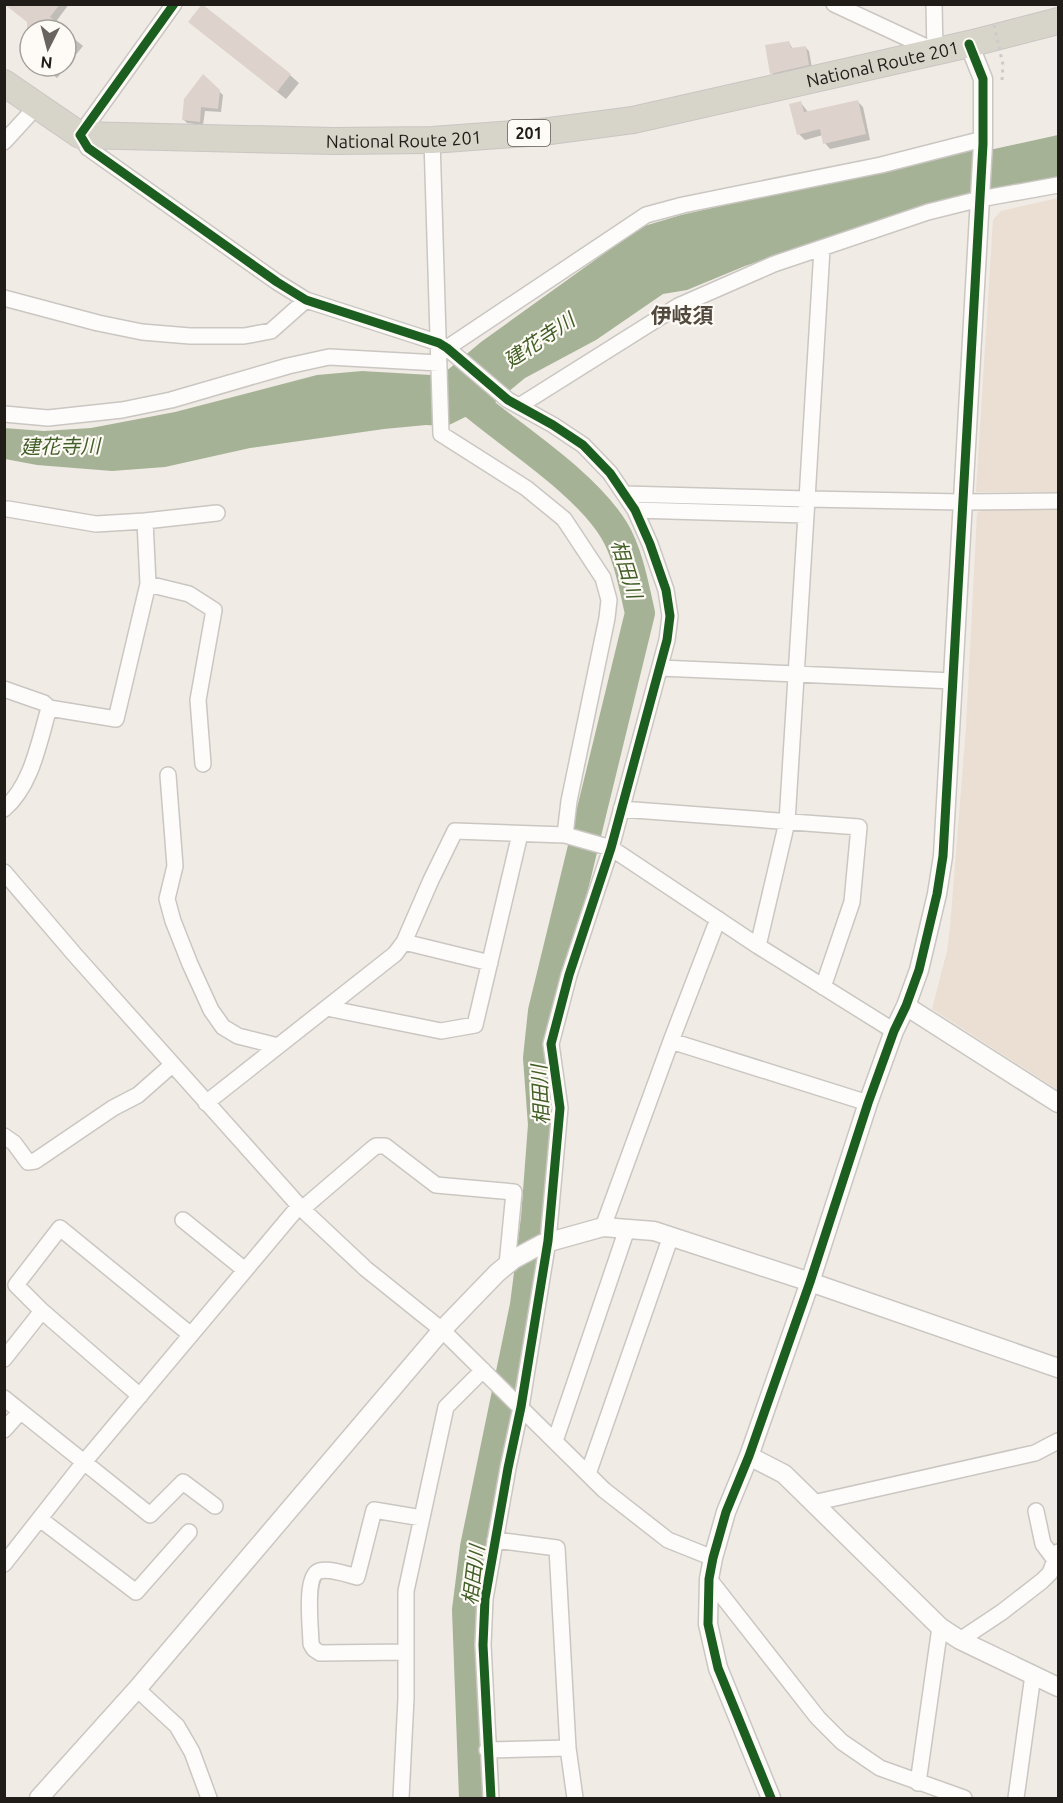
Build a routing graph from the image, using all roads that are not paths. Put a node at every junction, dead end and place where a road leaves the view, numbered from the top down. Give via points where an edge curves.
1 (174, 4) edge
2 (834, 4) edge
3 (934, 4) edge
4 (1059, 21) edge
5 (969, 44) junction
6 (935, 51) junction
7 (4, 83) edge
8 (37, 106) junction
9 (80, 135) junction
10 (432, 140) junction
11 (4, 142) edge
12 (983, 142) junction
13 (1059, 185) edge
14 (980, 196) junction
15 (822, 249) junction
16 (4, 298) edge
17 (306, 300) junction
18 (446, 348) junction
19 (440, 366) junction
20 (513, 403) junction
21 (4, 414) edge
22 (624, 494) junction
23 (807, 499) junction
24 (1059, 501) edge
25 (962, 502) junction
26 (8, 509) dead end
27 (635, 510) junction
28 (217, 513) dead end
29 (806, 515) junction
30 (145, 521) junction
31 (148, 584) junction
32 (660, 668) junction
33 (795, 674) junction
34 (953, 681) junction
35 (4, 689) edge
36 (49, 708) junction
37 (203, 764) dead end
38 (168, 775) dead end
39 (4, 809) edge
40 (621, 809) junction
41 (787, 822) junction
42 (520, 834) junction
43 (565, 835) junction
44 (610, 848) junction
45 (4, 872) edge
46 (718, 919) junction
47 (404, 942) junction
48 (758, 946) junction
49 (490, 963) junction
50 (823, 987) junction
51 (906, 1006) junction
52 (327, 1008) junction
53 (894, 1031) junction
54 (671, 1041) junction
55 (278, 1046) junction
56 (172, 1065) junction
57 (206, 1103) junction
58 (868, 1103) junction
59 (1059, 1103) edge
60 (4, 1136) edge
61 (300, 1208) junction
62 (183, 1221) dead end
63 (603, 1227) junction
64 (627, 1229) junction
65 (671, 1236) junction
66 (545, 1242) junction
67 (511, 1262) junction
68 (245, 1270) junction
69 (810, 1282) junction
70 (42, 1311) junction
71 (442, 1330) junction
72 (191, 1335) junction
73 (4, 1359) edge
74 (1059, 1368) edge
75 (483, 1370) junction
76 (140, 1396) junction
77 (4, 1398) edge
78 (519, 1405) junction
79 (20, 1412) junction
80 (4, 1430) edge
81 (555, 1441) junction
82 (1059, 1441) edge
83 (749, 1456) junction
84 (85, 1461) junction
85 (588, 1474) junction
86 (813, 1503) junction
87 (215, 1506) dead end
88 (1036, 1511) dead end
89 (422, 1518) junction
90 (40, 1519) junction
91 (189, 1532) dead end
92 (495, 1540) junction
93 (713, 1558) junction
94 (4, 1564) edge
95 (1056, 1565) edge
96 (709, 1579) junction
97 (940, 1627) junction
98 (960, 1640) junction
99 (406, 1652) junction
100 (1033, 1675) junction
101 (1059, 1687) edge
102 (137, 1689) junction
103 (568, 1748) junction
104 (487, 1750) junction
105 (918, 1783) junction
106 (39, 1798) edge
107 (209, 1798) edge
108 (401, 1798) edge
109 (491, 1798) edge
110 (574, 1798) edge
111 (771, 1798) edge
112 (964, 1798) edge
113 (1016, 1798) edge

1 - 9 street
2 - 6 street
3 - 6 street
4 - 5 highway, National Route 201 / 201
5 - 6 highway, National Route 201 / 201
5 - 12 street via 983,79
6 - 10 highway, National Route 201 / 201 via 633,120
7 - 8 highway
8 - 9 highway
8 - 11 street
9 - 10 highway, National Route 201 / 201
9 - 17 street via 88,148
10 - 18 street
12 - 14 street
12 - 18 street via 646,215
13 - 14 street
14 - 15 street
14 - 25 street
15 - 20 street via 774,264 678,306
15 - 23 street
16 - 17 street via 142,332 190,336 244,336 271,331
17 - 18 street
18 - 19 street
18 - 20 street
19 - 21 street via 329,357 122,410 48,418
19 - 43 street via 441,434 526,488 564,519 603,578 609,600
20 - 22 street via 583,445
22 - 23 street
22 - 27 street
23 - 25 street
23 - 29 street
24 - 25 street
25 - 34 street
26 - 30 street via 96,524
27 - 29 street
27 - 32 street via 663,581 669,608
28 - 30 street
29 - 33 street
30 - 31 street
31 - 36 street via 116,719
31 - 37 street via 189,594 214,609 198,700
32 - 33 street
32 - 40 street
33 - 34 street
33 - 41 street
34 - 51 street via 943,856 922,960
35 - 36 street
36 - 39 street via 31,771
38 - 55 street via 175,866 167,899 190,964 223,1027 238,1036
40 - 41 street
40 - 44 street
41 - 48 street
41 - 50 street via 859,827 852,902
42 - 43 street
42 - 47 street via 455,831
42 - 49 street
43 - 44 street
44 - 46 street
44 - 66 street via 551,1044 560,1108
45 - 56 street
46 - 48 street
46 - 54 street
47 - 49 street
47 - 52 street via 395,954
48 - 50 street
49 - 52 street via 475,1024 441,1031
50 - 53 street
51 - 53 street
51 - 59 street
52 - 55 street
53 - 58 street
54 - 58 street
54 - 63 street
55 - 57 street
56 - 57 street
56 - 60 street via 138,1095 35,1161 28,1162
57 - 61 street
58 - 69 street
61 - 67 street via 376,1146 385,1146 436,1185 514,1192
61 - 68 street
61 - 71 street via 366,1269
62 - 68 street
63 - 64 street
63 - 66 street
64 - 65 street
64 - 81 street
65 - 69 street
65 - 85 street
66 - 67 street
66 - 78 street
67 - 71 street
68 - 72 street
69 - 74 street
69 - 83 street
70 - 72 street via 16,1286 60,1228
70 - 73 street
70 - 76 street
71 - 75 street
71 - 102 street
72 - 76 street
75 - 78 street
75 - 89 street via 446,1407
76 - 84 street
77 - 79 street
78 - 81 street
78 - 92 street
79 - 80 street
79 - 84 street
81 - 85 street
82 - 86 street via 1035,1453
83 - 86 street via 784,1474
83 - 93 street via 726,1512
84 - 87 street via 150,1515 183,1482
84 - 90 street
85 - 93 street via 668,1540
86 - 97 street
88 - 95 street via 1043,1544
89 - 99 street via 406,1591
89 - 99 street via 374,1510 357,1577 320,1570 312,1579 309,1593 310,1644 320,1653
90 - 91 street via 136,1592
90 - 94 street
92 - 103 street via 557,1548
92 - 104 street via 485,1599 483,1644
93 - 96 street
95 - 98 street via 1002,1612
96 - 105 street via 842,1742 880,1768
96 - 111 street via 708,1624 718,1668
97 - 98 street
97 - 105 street
98 - 100 street
99 - 108 street
100 - 101 street
100 - 113 street
102 - 106 street
102 - 107 street via 177,1726 192,1752
103 - 104 street
103 - 110 street
104 - 109 street
105 - 112 street

